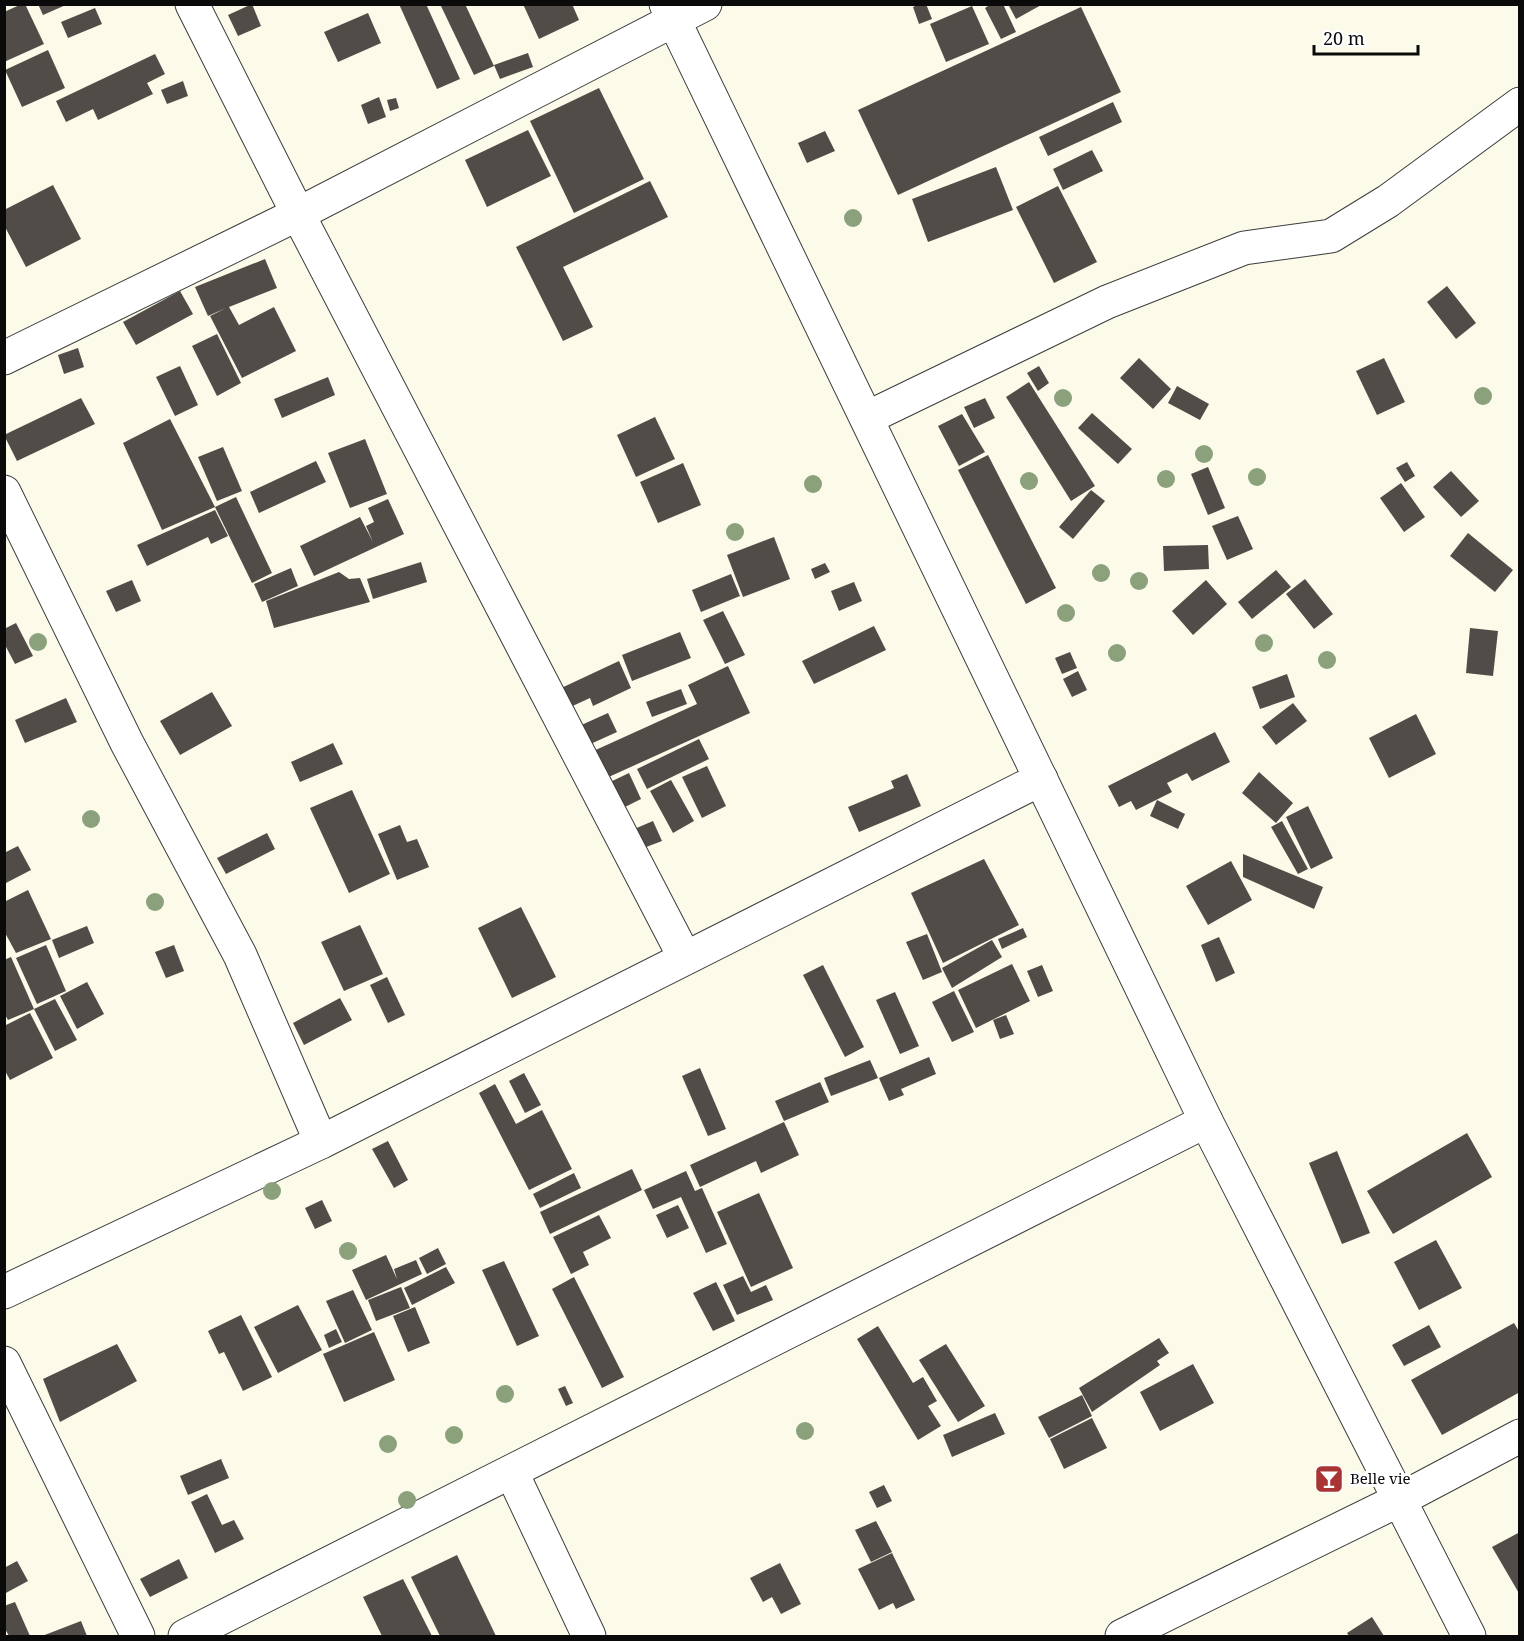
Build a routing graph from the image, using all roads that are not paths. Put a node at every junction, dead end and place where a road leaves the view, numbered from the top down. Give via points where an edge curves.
1 (192, 4) edge
2 (705, 4) edge
3 (670, 12) edge
4 (1520, 104) edge
5 (298, 214) junction
6 (4, 358) edge
7 (867, 418) junction
8 (4, 492) edge
9 (1041, 779) junction
10 (685, 958) junction
11 (1206, 1121) junction
12 (321, 1142) junction
13 (4, 1292) edge
14 (4, 1363) edge
15 (1520, 1436) edge
16 (512, 1473) junction
17 (1399, 1500) junction
18 (138, 1636) edge
19 (185, 1636) edge
20 (589, 1636) edge
21 (1122, 1636) edge
22 (1469, 1636) edge

1 - 5 street
2 - 3 street
3 - 5 street
3 - 7 street
4 - 7 street via 1388,201 1331,236 1244,248 1107,302
5 - 6 street
5 - 10 street
7 - 9 street
8 - 12 street via 127,743 240,955
9 - 10 street
9 - 11 street
10 - 12 street
11 - 16 street
11 - 17 street
12 - 13 street
14 - 18 street
15 - 17 street
16 - 19 street
16 - 20 street
17 - 21 street
17 - 22 street

